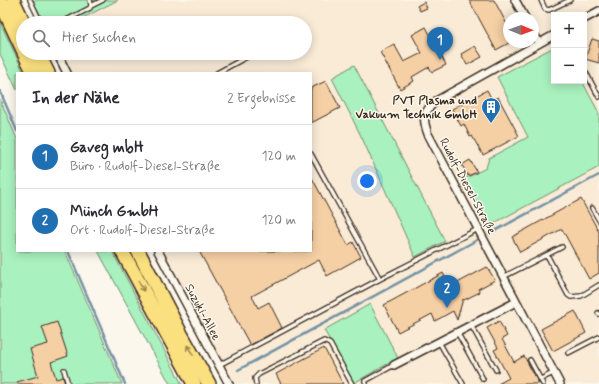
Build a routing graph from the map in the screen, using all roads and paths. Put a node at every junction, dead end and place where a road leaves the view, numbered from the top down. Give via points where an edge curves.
1 (13, 0) edge
2 (30, 0) edge
3 (90, 0) edge
4 (103, 0) edge
5 (515, 0) edge
6 (541, 0) edge
7 (570, 0) edge
8 (0, 1) edge
9 (91, 6) junction
10 (599, 11) edge
11 (522, 12) edge
12 (21, 16) edge
13 (38, 16) edge
14 (73, 16) edge
15 (587, 17) edge
16 (16, 35) edge
17 (551, 37) edge
18 (539, 43) edge
19 (530, 48) edge
20 (28, 60) edge
21 (42, 60) edge
22 (61, 60) edge
23 (241, 60) edge
24 (34, 72) edge
25 (48, 72) edge
26 (67, 72) edge
27 (219, 72) edge
28 (587, 75) edge
29 (599, 97) edge
30 (312, 156) edge
31 (592, 208) dead end
32 (599, 220) edge
33 (478, 229) junction
34 (562, 247) dead end
35 (123, 252) edge
36 (139, 252) edge
37 (159, 252) edge
38 (547, 255) junction
39 (503, 277) junction
40 (380, 279) junction
41 (599, 285) edge
42 (516, 302) junction
43 (471, 325) junction
44 (457, 332) junction
45 (599, 337) edge
46 (439, 342) junction
47 (568, 353) dead end
48 (530, 360) dead end
49 (394, 365) joint
50 (219, 366) junction
51 (64, 370) dead end
52 (496, 370) dead end
53 (554, 372) junction
54 (483, 379) dead end
55 (541, 379) junction
56 (366, 383) edge
57 (68, 384) edge
58 (194, 384) edge
59 (209, 384) edge
60 (229, 384) edge
61 (256, 384) edge
62 (352, 384) edge
63 (361, 384) edge
64 (463, 384) edge
65 (543, 384) edge
66 (560, 384) edge

1 - 12 highway
2 - 13 lane
3 - 9 lane
4 - 9 lane
5 - 11 street
6 - 7 lane via 549,10
8 - 16 highway
9 - 14 lane
10 - 15 street
17 - 18 street
19 - 33 street, Rudolf-Diesel-Straße via 436,101 424,115 428,134
20 - 24 highway
21 - 25 highway
22 - 26 street
23 - 27 lane
28 - 29 lane
30 - 40 lane
31 - 32 lane
33 - 39 street, Rudolf-Diesel-Straße
33 - 40 lane
34 - 38 lane
35 -> 58 highway
59 -> 36 highway
37 - 50 street, Suzuki-Allee
38 - 39 lane
38 - 41 lane via 571,297 581,296
39 - 42 street, Rudolf-Diesel-Straße
40 - 50 lane
42 - 43 street
42 - 53 street, Rudolf-Diesel-Straße
43 - 44 street
43 - 52 lane
44 - 46 street
44 - 54 lane
45 - 47 lane
46 - 49 street
46 - 64 lane
48 - 55 lane
49 - 56 lane
50 - 60 street, Suzuki-Allee
51 - 57 lane
53 - 55 lane
53 - 66 street, Rudolf-Diesel-Straße
55 - 65 lane
56 - 63 lane
61 - 62 lane via 255,378 259,374 324,341 330,344

